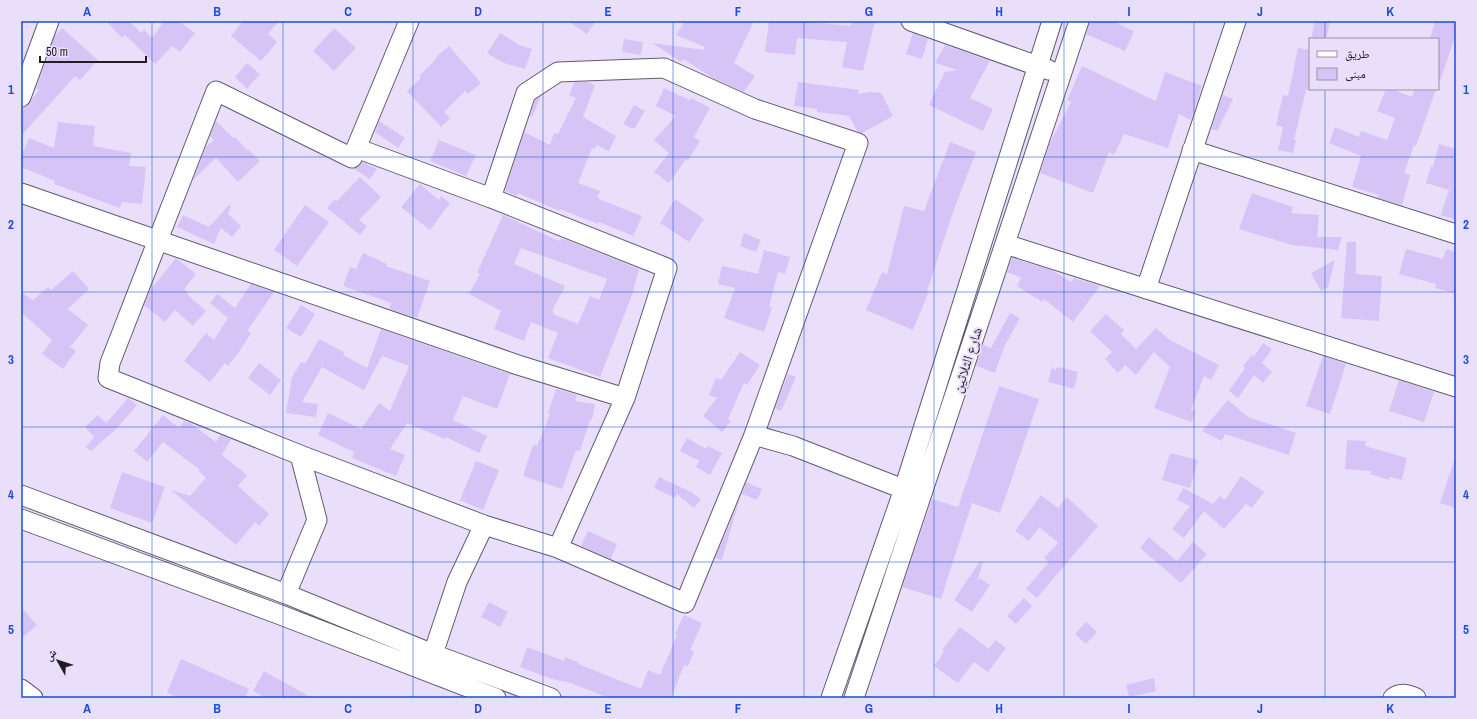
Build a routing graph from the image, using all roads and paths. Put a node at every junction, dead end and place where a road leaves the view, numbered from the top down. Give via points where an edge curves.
1 (49, 21) edge
2 (409, 21) edge
3 (911, 21) edge
4 (1052, 21) edge
5 (1079, 21) edge
6 (1236, 21) edge
7 (1037, 66) junction
8 (1062, 74) junction
9 (21, 97) edge
10 (356, 148) junction
11 (1192, 150) junction
12 (21, 193) edge
13 (491, 198) junction
14 (1456, 234) edge
15 (157, 242) junction
16 (1005, 244) junction
17 (1146, 289) junction
18 (1456, 387) edge
19 (626, 398) junction
20 (754, 435) junction
21 (300, 455) junction
22 (913, 493) junction
23 (21, 495) edge
24 (21, 519) edge
25 (484, 525) junction
26 (558, 548) junction
27 (286, 594) junction
28 (433, 654) junction
29 (21, 689) edge
30 (34, 698) edge
31 (496, 698) edge
32 (551, 698) edge
33 (831, 698) edge
34 (854, 698) edge
35 (1393, 698) edge
36 (1416, 698) edge

1 - 9 street
2 - 10 street
3 - 7 street
4 - 7 street, شارع الثلاثين
5 - 8 street, شارع الثلاثين
6 - 11 street
7 - 8 street
7 - 22 street, شارع الثلاثين
8 - 16 street, شارع الثلاثين
10 - 13 street
10 - 15 street via 352,158 216,91
11 - 14 street
11 - 17 street
12 - 15 street
13 - 19 street via 667,268
13 - 20 street via 526,93 558,72 664,68 755,109 858,143
15 - 19 street via 511,363
15 - 21 street via 110,363 108,378
16 - 17 street
16 - 22 street, شارع الثلاثين
17 - 18 street
19 - 26 street
20 - 22 street via 793,446
20 - 26 street via 685,602
21 - 25 street
21 - 27 street via 317,520
22 - 33 street, شارع الثلاثين
22 - 34 street, شارع الثلاثين
23 - 27 street
24 - 31 street
25 - 26 street
25 - 28 street via 457,582
27 - 28 street
28 - 32 street
29 - 30 street
35 - 36 street via 1396,695 1408,694

